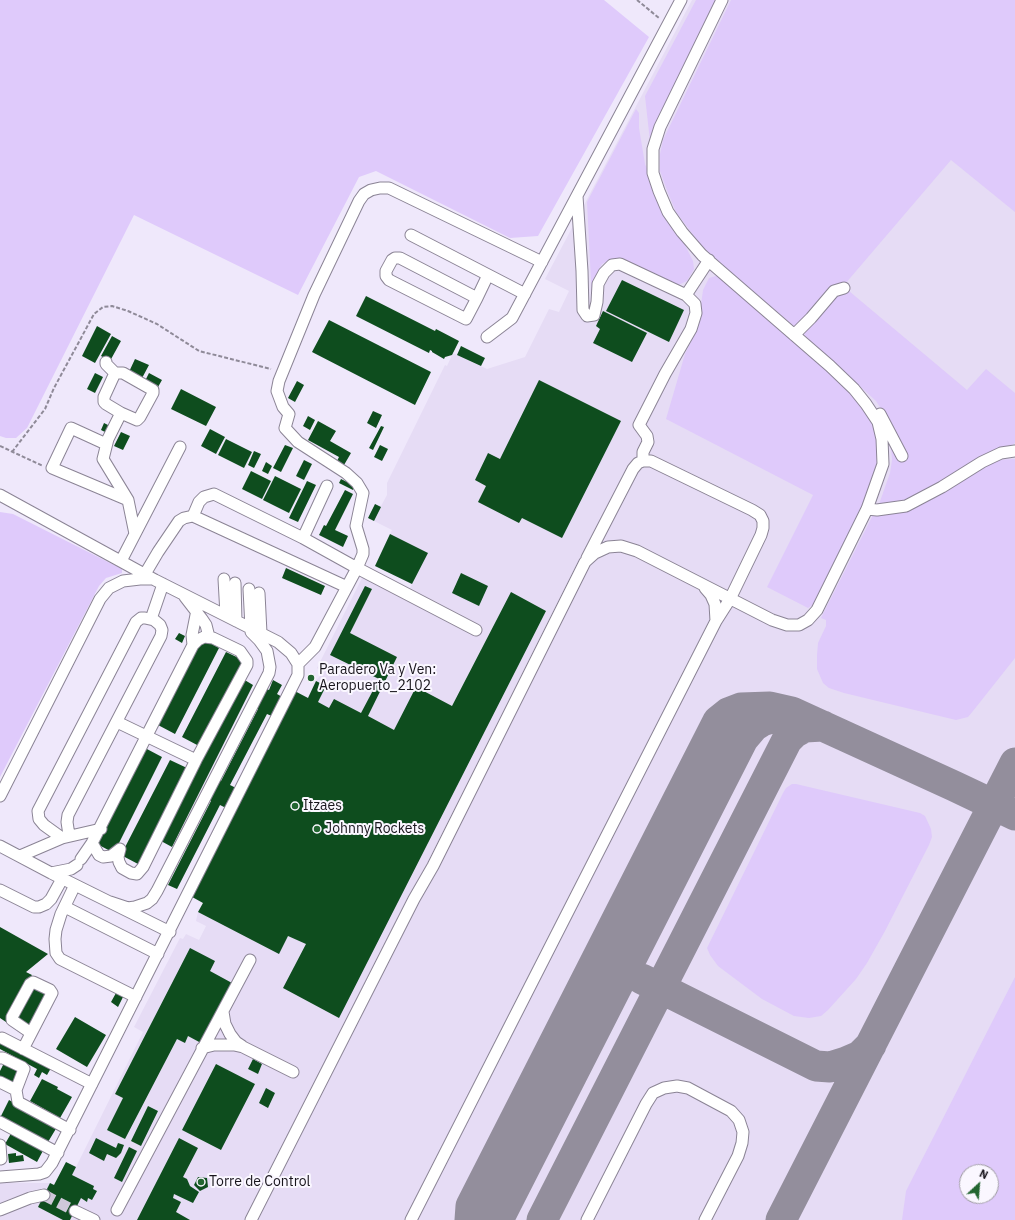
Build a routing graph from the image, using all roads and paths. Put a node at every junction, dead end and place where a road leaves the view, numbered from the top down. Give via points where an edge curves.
1 (637, 0) edge
2 (681, 0) edge
3 (722, 0) edge
4 (668, 25) junction
5 (577, 196) junction
6 (411, 235) dead end
7 (709, 260) junction
8 (542, 262) junction
9 (488, 275) junction
10 (844, 288) dead end
11 (524, 294) junction
12 (686, 295) junction
13 (477, 298) junction
14 (794, 335) junction
15 (487, 337) dead end
16 (106, 362) dead end
17 (282, 372) junction
18 (114, 373) junction
19 (854, 389) junction
20 (121, 413) junction
21 (106, 444) junction
22 (0, 446) edge
23 (180, 447) dead end
24 (1015, 451) edge
25 (12, 452) junction
26 (902, 456) dead end
27 (643, 461) junction
28 (52, 468) junction
29 (327, 486) dead end
30 (0, 495) edge
31 (128, 500) junction
32 (0, 503) edge
33 (18, 504) junction
34 (867, 509) junction
35 (193, 516) junction
36 (135, 534) junction
37 (302, 538) junction
38 (121, 561) junction
39 (585, 562) junction
40 (356, 568) junction
41 (145, 574) junction
42 (224, 579) dead end
43 (159, 582) junction
44 (236, 583) dead end
45 (704, 586) junction
46 (347, 587) junction
47 (181, 593) junction
48 (730, 599) junction
49 (197, 610) junction
50 (231, 618) junction
51 (150, 619) junction
52 (716, 621) junction
53 (251, 628) junction
54 (476, 630) dead end
55 (261, 634) junction
56 (209, 637) junction
57 (193, 645) junction
58 (298, 664) junction
59 (117, 722) junction
60 (147, 737) junction
61 (196, 760) junction
62 (0, 796) edge
63 (100, 829) junction
64 (0, 836) edge
65 (66, 836) junction
66 (92, 843) junction
67 (3, 847) edge
68 (20, 856) junction
69 (51, 873) junction
70 (62, 879) junction
71 (75, 885) junction
72 (0, 890) edge
73 (110, 902) junction
74 (65, 907) junction
75 (170, 932) junction
76 (158, 954) junction
77 (250, 960) dead end
78 (136, 997) junction
79 (223, 1012) junction
80 (31, 1033) dead end
81 (2, 1038) dead end
82 (202, 1048) junction
83 (244, 1048) junction
84 (23, 1049) junction
85 (0, 1058) edge
86 (292, 1072) dead end
87 (0, 1082) edge
88 (92, 1084) junction
89 (16, 1090) junction
90 (0, 1122) edge
91 (70, 1130) junction
92 (0, 1145) edge
93 (58, 1153) junction
94 (1, 1160) dead end
95 (0, 1177) edge
96 (44, 1195) tunnel mouth
97 (0, 1210) edge
98 (117, 1210) dead end
99 (75, 1211) tunnel mouth
100 (94, 1220) edge
101 (251, 1220) edge
102 (411, 1220) edge
103 (587, 1220) edge
104 (705, 1220) edge

1 - 4 path
2 - 4 lane
3 - 7 lane via 660,127 652,149 653,172 668,212 682,232
4 - 5 lane
5 - 8 lane
5 - 12 lane via 582,310 587,316 594,315 598,284 612,265 620,264
6 - 9 lane
7 - 12 lane
7 - 14 lane
8 - 11 lane
8 - 17 lane via 389,188 371,190 359,200 314,295
9 - 11 lane
9 - 13 lane
10 - 14 lane via 834,292
11 - 15 lane via 512,318
12 - 27 lane via 696,304 696,314 691,329 639,425 648,442 643,452
13 - 13 lane via 400,258 392,260 386,271 389,280 466,319
14 - 19 lane
16 - 18 lane
17 - 25 path via 199,351 156,324 128,311 112,306 103,307 94,314 45,409
17 - 40 lane via 277,390 283,407 289,414 285,428 298,442 346,473 363,493 356,526 363,554
18 - 20 lane via 104,402
18 - 20 lane via 123,373 153,390 137,420
19 - 26 lane via 872,403
19 - 34 lane via 878,422 882,439 883,464
20 - 21 lane
21 - 28 lane via 72,428
21 - 31 lane via 103,459
22 - 25 path
23 - 36 lane
24 - 34 lane via 1001,453 982,462 906,506
25 - 28 path
27 - 39 lane via 633,469
27 - 48 lane via 650,461 760,515 763,528
28 - 31 lane
29 - 37 lane
30 - 33 lane
31 - 36 lane
32 - 33 lane
33 - 38 lane
34 - 48 lane via 818,610 808,620 799,625 787,625
35 - 37 lane via 199,502 204,497 214,494
35 - 41 lane via 179,521
35 - 46 lane
36 - 38 lane
37 - 40 lane
38 - 41 lane
39 - 45 lane via 595,552 608,547 622,546 637,551
39 - 101 lane
40 - 46 lane
40 - 54 lane
41 - 43 lane
42 - 50 lane
43 - 47 lane
43 - 51 lane
43 - 62 lane via 140,578 123,581 109,588 100,599
44 - 50 lane
45 - 48 lane
45 - 52 lane via 715,604
46 - 58 lane via 314,647
47 - 49 lane
47 - 50 lane
48 - 52 lane
49 - 56 lane via 206,625
49 - 57 lane via 192,635
50 - 53 lane
50 - 73 lane via 265,646 269,659 269,673 155,895 147,903 135,907 128,908
51 - 59 lane via 160,625 161,636
51 - 65 lane via 141,618 136,622 38,811 44,825
52 - 102 lane
53 - 55 lane
53 - 55 lane via 254,591
55 - 58 lane via 278,642 292,653
56 - 57 lane via 198,640
56 - 61 lane via 240,651 247,665
57 - 60 lane
58 - 75 lane via 294,686
59 - 60 lane
59 - 65 lane via 68,815
60 - 61 lane
60 - 63 lane
61 - 66 lane via 143,867 137,874 122,868 118,862 120,849 111,856 103,857 98,855
63 - 65 lane
63 - 66 lane
64 - 67 lane
65 - 68 lane
66 - 69 lane via 71,870
67 - 68 lane
68 - 69 lane
69 - 70 lane
70 - 71 lane
70 - 72 lane via 51,899 39,908
71 - 73 lane
71 - 74 lane
73 - 75 lane
74 - 76 lane
74 - 78 lane via 55,939 56,953 60,959
75 - 76 lane
76 - 78 lane
77 - 79 lane
78 - 88 lane
79 - 82 lane
79 - 83 lane via 230,1034
80 - 84 lane
81 - 84 lane
82 - 83 lane via 225,1044
82 - 98 lane
83 - 86 lane
84 - 88 lane
85 - 89 lane via 24,1069
87 - 89 lane
88 - 91 lane
89 - 91 lane via 16,1098 21,1105
90 - 93 lane
91 - 93 lane
92 - 94 lane
93 - 95 lane via 49,1168 39,1174
96 - 97 lane
99 - 100 lane
103 - 104 lane via 653,1093 677,1086 688,1088 731,1111 739,1120 743,1132 738,1156

